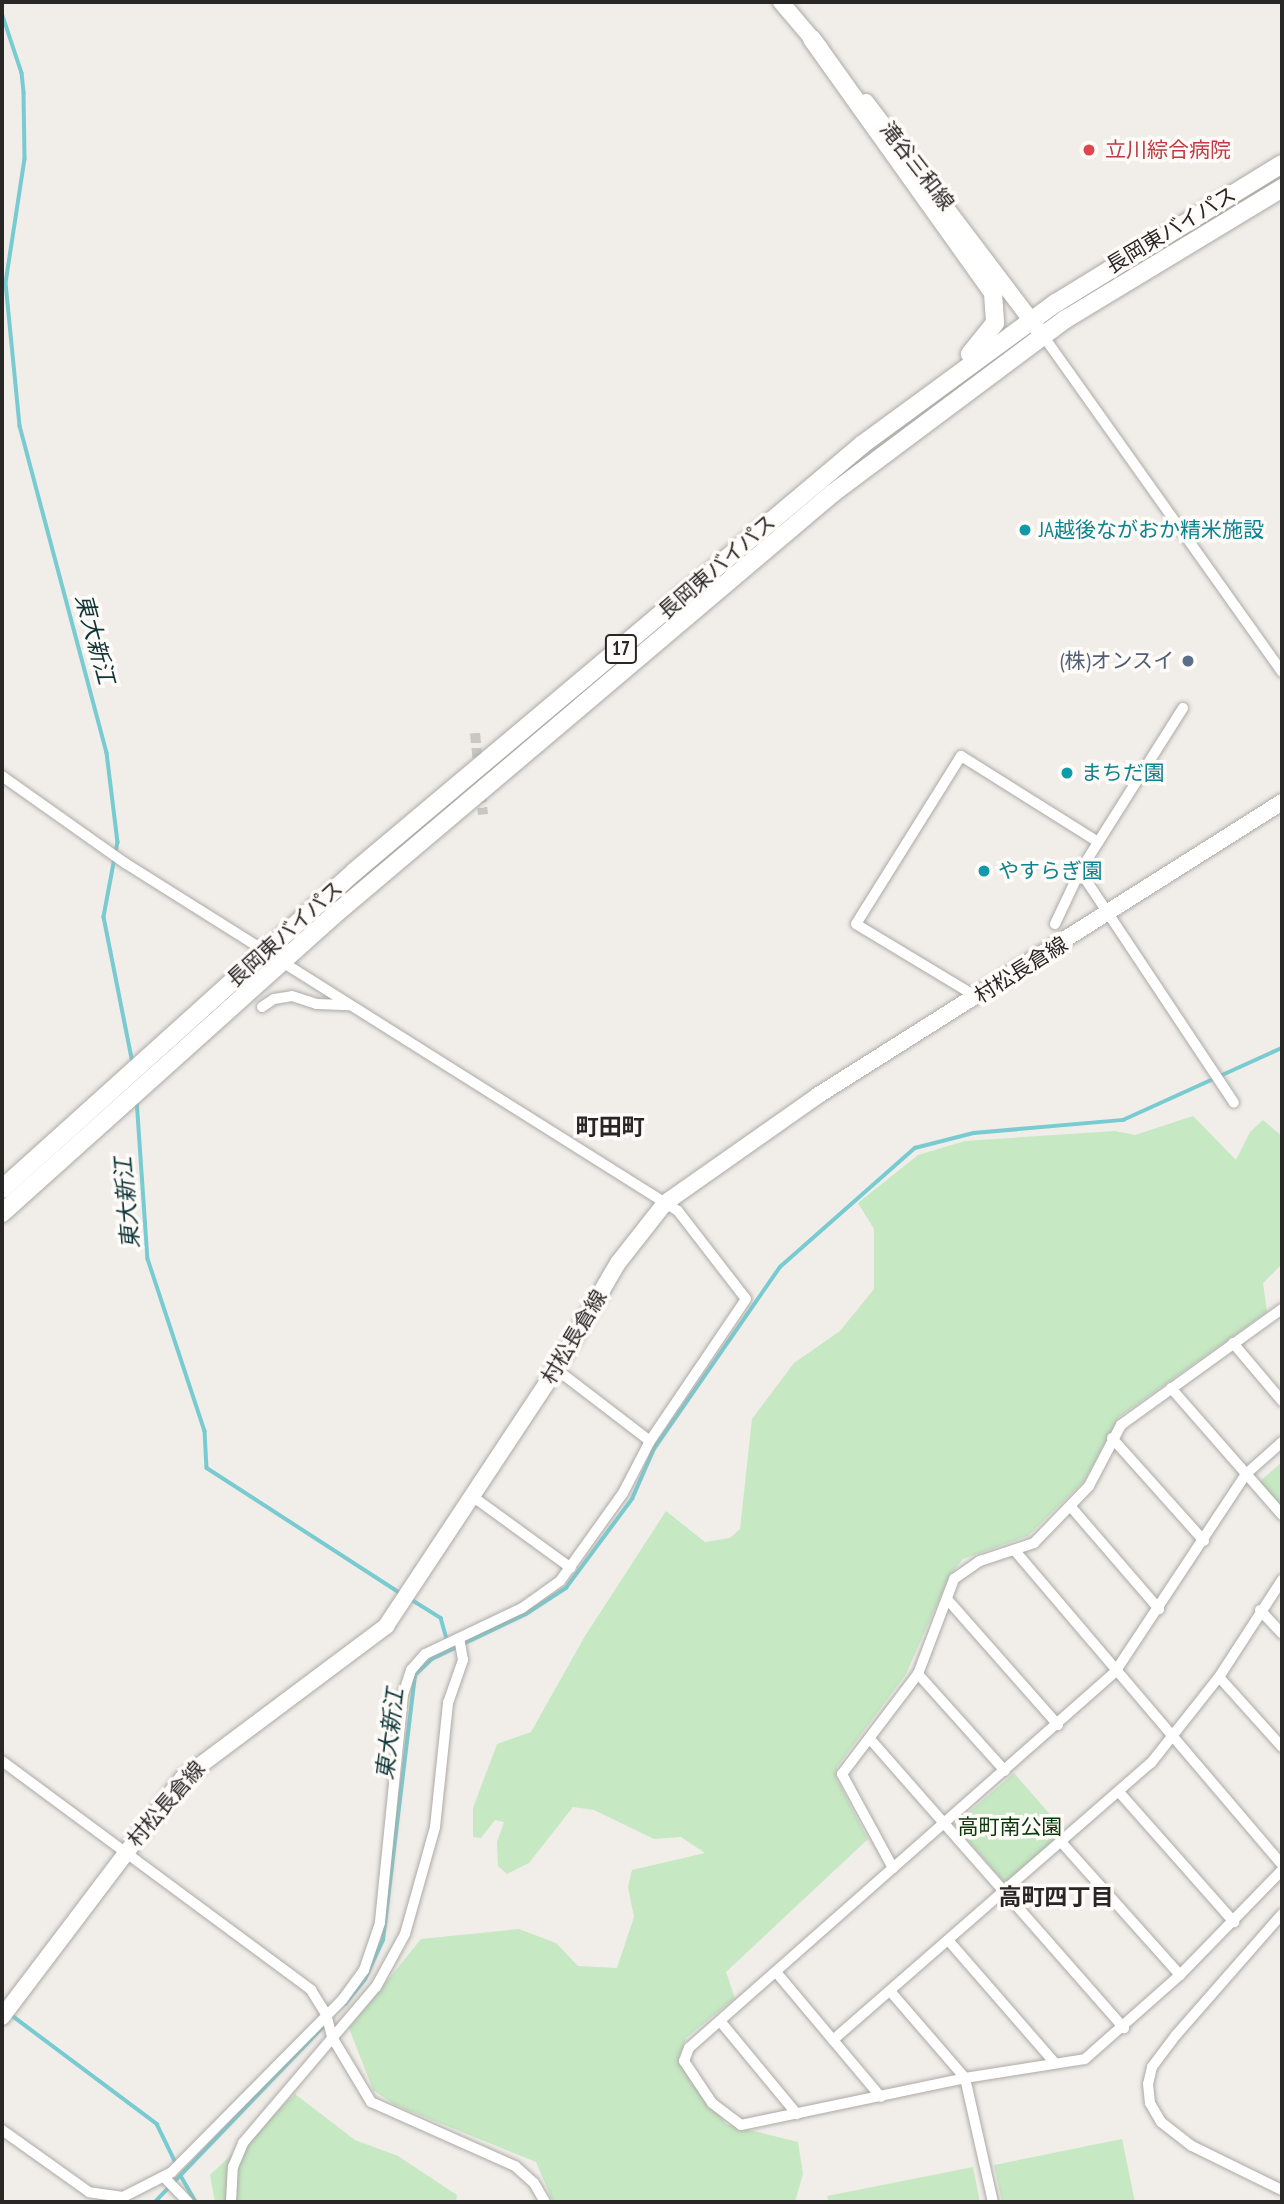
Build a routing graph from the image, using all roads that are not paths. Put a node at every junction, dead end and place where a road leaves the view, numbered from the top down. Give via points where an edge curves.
1 (781, 2) edge
2 (813, 39) junction
3 (1282, 164) edge
4 (1282, 188) edge
5 (1033, 321) junction
6 (1044, 337) junction
7 (863, 444) junction
8 (1282, 673) edge
9 (1183, 708) dead end
10 (2, 776) edge
11 (1282, 802) edge
12 (1098, 842) junction
13 (1080, 872) junction
14 (1109, 915) junction
15 (1055, 924) dead end
16 (265, 951) junction
17 (282, 962) junction
18 (977, 997) junction
19 (350, 1005) junction
20 (262, 1007) dead end
21 (1234, 1103) dead end
22 (2, 1189) edge
23 (665, 1203) junction
24 (2, 1213) edge
25 (1282, 1309) edge
26 (1233, 1343) junction
27 (556, 1368) junction
28 (1171, 1388) junction
29 (1282, 1401) edge
30 (1112, 1438) junction
31 (650, 1441) junction
32 (1282, 1442) edge
33 (1246, 1474) junction
34 (472, 1496) junction
35 (1071, 1507) junction
36 (1282, 1515) edge
37 (1204, 1541) junction
38 (1016, 1552) junction
39 (571, 1568) junction
40 (1282, 1580) edge
41 (947, 1599) junction
42 (1159, 1609) junction
43 (1260, 1610) junction
44 (1282, 1634) edge
45 (459, 1638) junction
46 (1115, 1672) junction
47 (919, 1674) junction
48 (1219, 1677) junction
49 (1058, 1726) junction
50 (1176, 1737) junction
51 (870, 1739) junction
52 (1282, 1747) edge
53 (2, 1761) edge
54 (1005, 1771) junction
55 (1119, 1792) junction
56 (945, 1823) junction
57 (1062, 1843) junction
58 (125, 1851) junction
59 (1282, 1864) edge
60 (893, 1868) junction
61 (1282, 1870) edge
62 (1003, 1891) junction
63 (1282, 1914) edge
64 (1234, 1922) junction
65 (948, 1940) junction
66 (776, 1972) junction
67 (1180, 1975) junction
68 (890, 1991) junction
69 (326, 2014) junction
70 (2, 2017) edge
71 (720, 2021) junction
72 (1124, 2028) junction
73 (332, 2037) junction
74 (833, 2040) junction
75 (1055, 2063) junction
76 (965, 2078) junction
77 (881, 2097) junction
78 (797, 2113) junction
79 (2, 2130) edge
80 (164, 2177) junction
81 (1282, 2190) edge
82 (188, 2202) edge
83 (231, 2202) edge
84 (545, 2202) edge
85 (993, 2202) edge

1 - 2 main road, 滝谷三和線
2 - 5 main road, 滝谷三和線 via 909,153
2 - 7 highway via 986,281 997,309 995,323 981,346 930,382
3 - 5 highway, 長岡東バイパス / 17 via 1113,265
4 - 6 highway, 長岡東バイパス / 17 via 1076,312
5 - 6 main road, 滝谷三和線
5 - 7 highway, 長岡東バイパス / 17
6 - 8 street
6 - 17 highway, 長岡東バイパス / 17 via 833,494
7 - 16 highway, 長岡東バイパス / 17
9 - 12 street
10 - 16 street via 125,863
11 - 14 main road, 村松長倉線
12 - 13 street
12 - 18 street via 961,756 856,924
13 - 14 street
13 - 15 street
14 - 18 main road, 村松長倉線
14 - 21 street
16 - 17 street
16 - 22 highway, 長岡東バイパス / 17
17 - 19 street
17 - 24 highway, 長岡東バイパス / 17
18 - 23 main road, 村松長倉線 via 817,1096
19 - 20 street via 283,996
19 - 23 street
23 - 27 main road, 村松長倉線 via 618,1263
23 - 31 street via 690,1225 746,1299
25 - 26 street
26 - 28 street
26 - 29 street
27 - 31 street
27 - 34 main road, 村松長倉線
28 - 30 street via 1121,1425
28 - 33 street
30 - 35 street via 1090,1486
30 - 37 street
31 - 39 street via 623,1493
32 - 33 street
33 - 36 street
33 - 37 street
34 - 39 street
34 - 58 main road, 村松長倉線 via 386,1626 200,1762
35 - 38 street via 1034,1543
35 - 42 street
37 - 42 street
38 - 41 street via 965,1569 954,1579
38 - 46 street
39 - 45 street via 522,1608
40 - 43 street
41 - 47 street
41 - 49 street
42 - 46 street
43 - 44 street
43 - 48 street
45 - 69 street via 425,1654 406,1679 377,1940 355,1984
45 - 73 street via 463,1660 449,1703 436,1827 405,1934 376,1987
46 - 49 street
46 - 50 street
47 - 51 street
47 - 54 street
48 - 50 street
48 - 52 street
49 - 54 street
50 - 55 street
50 - 59 street
51 - 56 street
51 - 60 street via 842,1774
53 - 58 street
54 - 56 street
55 - 57 street
55 - 64 street
56 - 60 street
56 - 62 street
57 - 62 street
57 - 67 street
58 - 69 street via 311,1990
58 - 70 main road, 村松長倉線
60 - 66 street
61 - 64 street
62 - 65 street
62 - 72 street
63 - 81 street via 1176,2035 1152,2067 1148,2084 1150,2103 1161,2122 1192,2146
64 - 67 street
65 - 68 street
65 - 75 street
66 - 71 street
66 - 74 street
67 - 72 street
68 - 74 street
68 - 76 street
69 - 73 street
69 - 80 street via 214,2132
71 - 78 street
71 - 78 street via 689,2048 684,2061 712,2103 741,2125
72 - 75 street via 1085,2059
73 - 83 street via 243,2143 233,2167
73 - 84 street via 371,2102 514,2166 534,2183
74 - 77 street
75 - 76 street
76 - 77 street
76 - 85 street
77 - 78 street
79 - 80 street via 103,2198 123,2197
80 - 82 street

